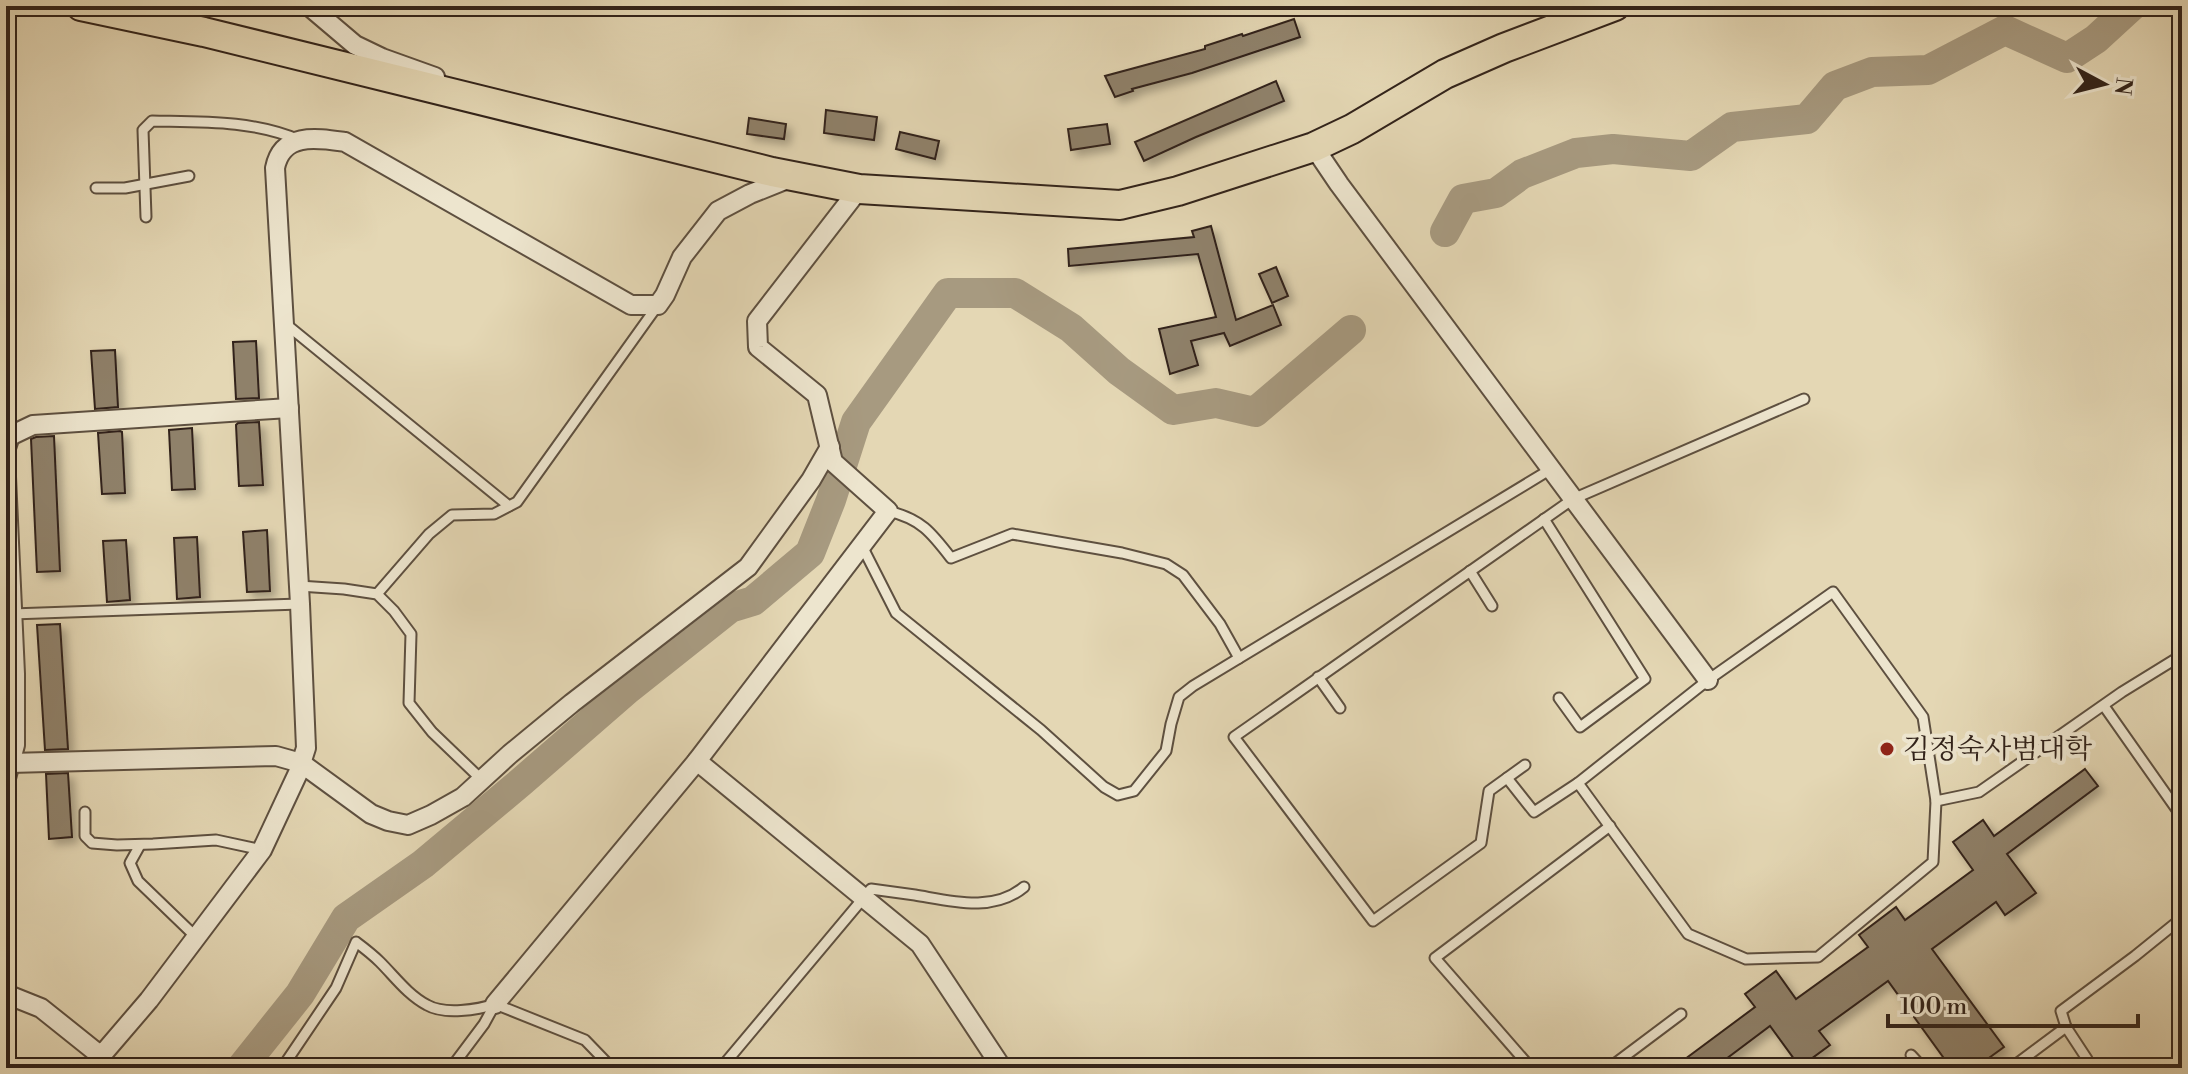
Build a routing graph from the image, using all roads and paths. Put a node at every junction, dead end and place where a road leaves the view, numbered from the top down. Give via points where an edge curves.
1 (81, 6) edge
2 (309, 6) edge
3 (1605, 8) edge
4 (521, 109) junction
5 (299, 140) junction
6 (1314, 147) junction
7 (189, 176) dead end
8 (794, 176) junction
9 (145, 183) junction
10 (96, 188) dead end
11 (859, 189) junction
12 (146, 217) dead end
13 (658, 305) junction
14 (284, 323) junction
15 (1804, 399) dead end
16 (289, 408) junction
17 (6, 448) edge
18 (832, 455) junction
19 (1551, 469) junction
20 (6, 477) edge
21 (1573, 499) junction
22 (509, 506) junction
23 (888, 511) junction
24 (1544, 519) junction
25 (862, 546) junction
26 (1470, 571) junction
27 (377, 594) junction
28 (300, 595) junction
29 (1492, 606) dead end
30 (12, 614) junction
31 (1239, 658) junction
32 (2180, 659) edge
33 (1318, 677) junction
34 (1708, 680) junction
35 (1559, 698) dead end
36 (2104, 706) junction
37 (1340, 708) dead end
38 (697, 761) junction
39 (301, 763) junction
40 (1525, 765) dead end
41 (8, 770) edge
42 (1507, 778) junction
43 (482, 780) junction
44 (1578, 783) junction
45 (1936, 801) junction
46 (85, 812) dead end
47 (2182, 817) edge
48 (1610, 826) junction
49 (140, 845) junction
50 (262, 850) junction
51 (1024, 887) dead end
52 (863, 897) junction
53 (2182, 918) edge
54 (196, 937) junction
55 (6, 994) edge
56 (495, 1004) junction
57 (1681, 1014) dead end
58 (2066, 1027) junction
59 (1911, 1055) dead end
60 (97, 1062) edge
61 (282, 1068) edge
62 (451, 1068) edge
63 (612, 1068) edge
64 (721, 1068) edge
65 (1002, 1068) edge
66 (1531, 1068) edge
67 (1609, 1068) edge
68 (1923, 1068) edge
69 (2011, 1068) edge
70 (2073, 1068) edge

1 - 4 main road
2 - 4 street via 355,45
3 - 6 main road via 1445,74
4 - 8 main road
5 - 9 lane via 276,130 152,121 143,130
5 - 13 street via 345,142 631,305
5 - 14 street via 277,157 275,168
6 - 11 main road via 1120,205
6 - 19 street
7 - 9 lane
8 - 11 main road
8 - 13 street via 718,211 682,257
9 - 10 lane
9 - 12 lane
11 - 18 street via 757,321 758,347 817,395
13 - 22 lane via 517,502
14 - 16 street
14 - 22 lane
15 - 21 lane
16 - 17 street via 33,425 10,436
16 - 28 street
18 - 23 street
18 - 43 street via 748,567
19 - 21 street
19 - 31 lane
20 - 30 street
21 - 24 lane
21 - 34 street
22 - 27 lane via 494,514 452,515
23 - 25 street
23 - 31 lane via 908,516 932,532 951,558 1012,534 1166,564 1183,575
24 - 26 lane
24 - 35 lane via 1645,679 1580,727
25 - 31 lane via 896,613 1118,795 1134,791 1166,751 1179,697
25 - 38 street
26 - 29 lane
26 - 33 lane
27 - 28 lane via 344,589
27 - 43 lane via 411,634 409,703
28 - 30 lane
28 - 39 street via 306,748
30 - 41 street via 15,745
32 - 36 lane
33 - 37 lane
33 - 42 lane via 1234,737 1373,921 1481,843 1489,791
34 - 44 lane
34 - 45 lane via 1833,592 1923,717
36 - 45 lane via 1979,792
36 - 47 lane
38 - 52 street
38 - 56 street
39 - 41 street via 276,756
39 - 43 street via 371,814 408,825 463,797
39 - 50 street
40 - 42 lane
42 - 44 lane via 1534,812
44 - 48 lane
45 - 48 lane via 1933,862 1818,957 1746,959 1688,934
46 - 49 lane via 85,836 92,843
48 - 66 lane via 1435,958
49 - 50 lane via 216,840
49 - 54 lane via 130,863 138,881
50 - 54 street
51 - 52 lane via 1012,897 989,903 871,889
52 - 64 lane
52 - 65 street via 920,944
53 - 58 lane via 2061,1011
54 - 60 street
55 - 60 street via 41,1008
56 - 61 lane via 482,1009 430,1007 356,942 336,988
56 - 62 lane
56 - 63 lane via 585,1040
57 - 67 lane
58 - 69 lane
58 - 70 lane via 2087,1059
59 - 68 lane

